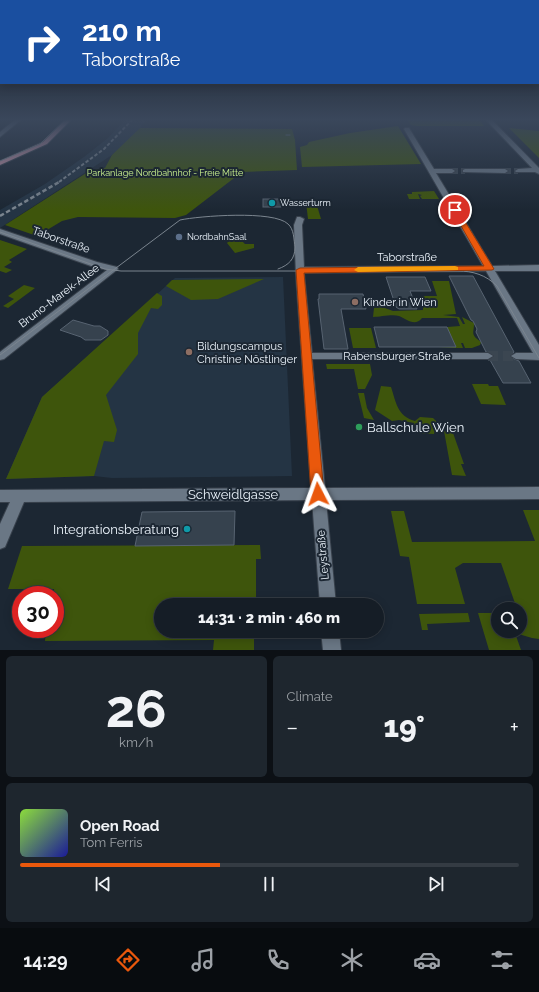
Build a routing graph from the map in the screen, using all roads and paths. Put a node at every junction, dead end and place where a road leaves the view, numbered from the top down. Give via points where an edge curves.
1 (18, 149) edge
2 (31, 149) edge
3 (419, 149) edge
4 (518, 149) edge
5 (0, 157) edge
6 (0, 163) edge
7 (431, 171) junction
8 (452, 171) tunnel mouth
9 (465, 171) tunnel mouth
10 (505, 171) tunnel mouth
11 (518, 171) tunnel mouth
12 (539, 171) edge
13 (300, 219) dead end
14 (0, 231) edge
15 (539, 268) edge
16 (114, 269) joint
17 (490, 269) junction
18 (300, 270) junction
19 (539, 355) edge
20 (0, 356) edge
21 (307, 356) junction
22 (488, 356) tunnel mouth
23 (516, 356) tunnel mouth
24 (539, 493) edge
25 (318, 494) junction
26 (0, 496) edge
27 (19, 496) junction
28 (0, 542) edge
29 (327, 598) edge
30 (331, 638) edge
31 (332, 650) edge

1 - 5 main road
2 - 6 main road
3 - 7 street
4 - 12 street
7 - 8 street
7 - 17 street
9 - 10 street
11 - 12 street
13 - 18 street, Leystraße
14 - 16 street, Taborstraße
15 - 17 street, Taborstraße
16 - 20 street, Bruno-Marek-Allee
17 - 18 street, Taborstraße
17 - 19 street
18 - 21 street, Leystraße
19 - 23 street
21 - 22 street, Rabensburger Straße
21 - 25 street, Leystraße
24 - 25 street, Schweidlgasse
25 - 27 street, Schweidlgasse
25 - 29 street, Leystraße
26 - 27 street, Schweidlgasse
27 - 28 street
30 - 31 street

